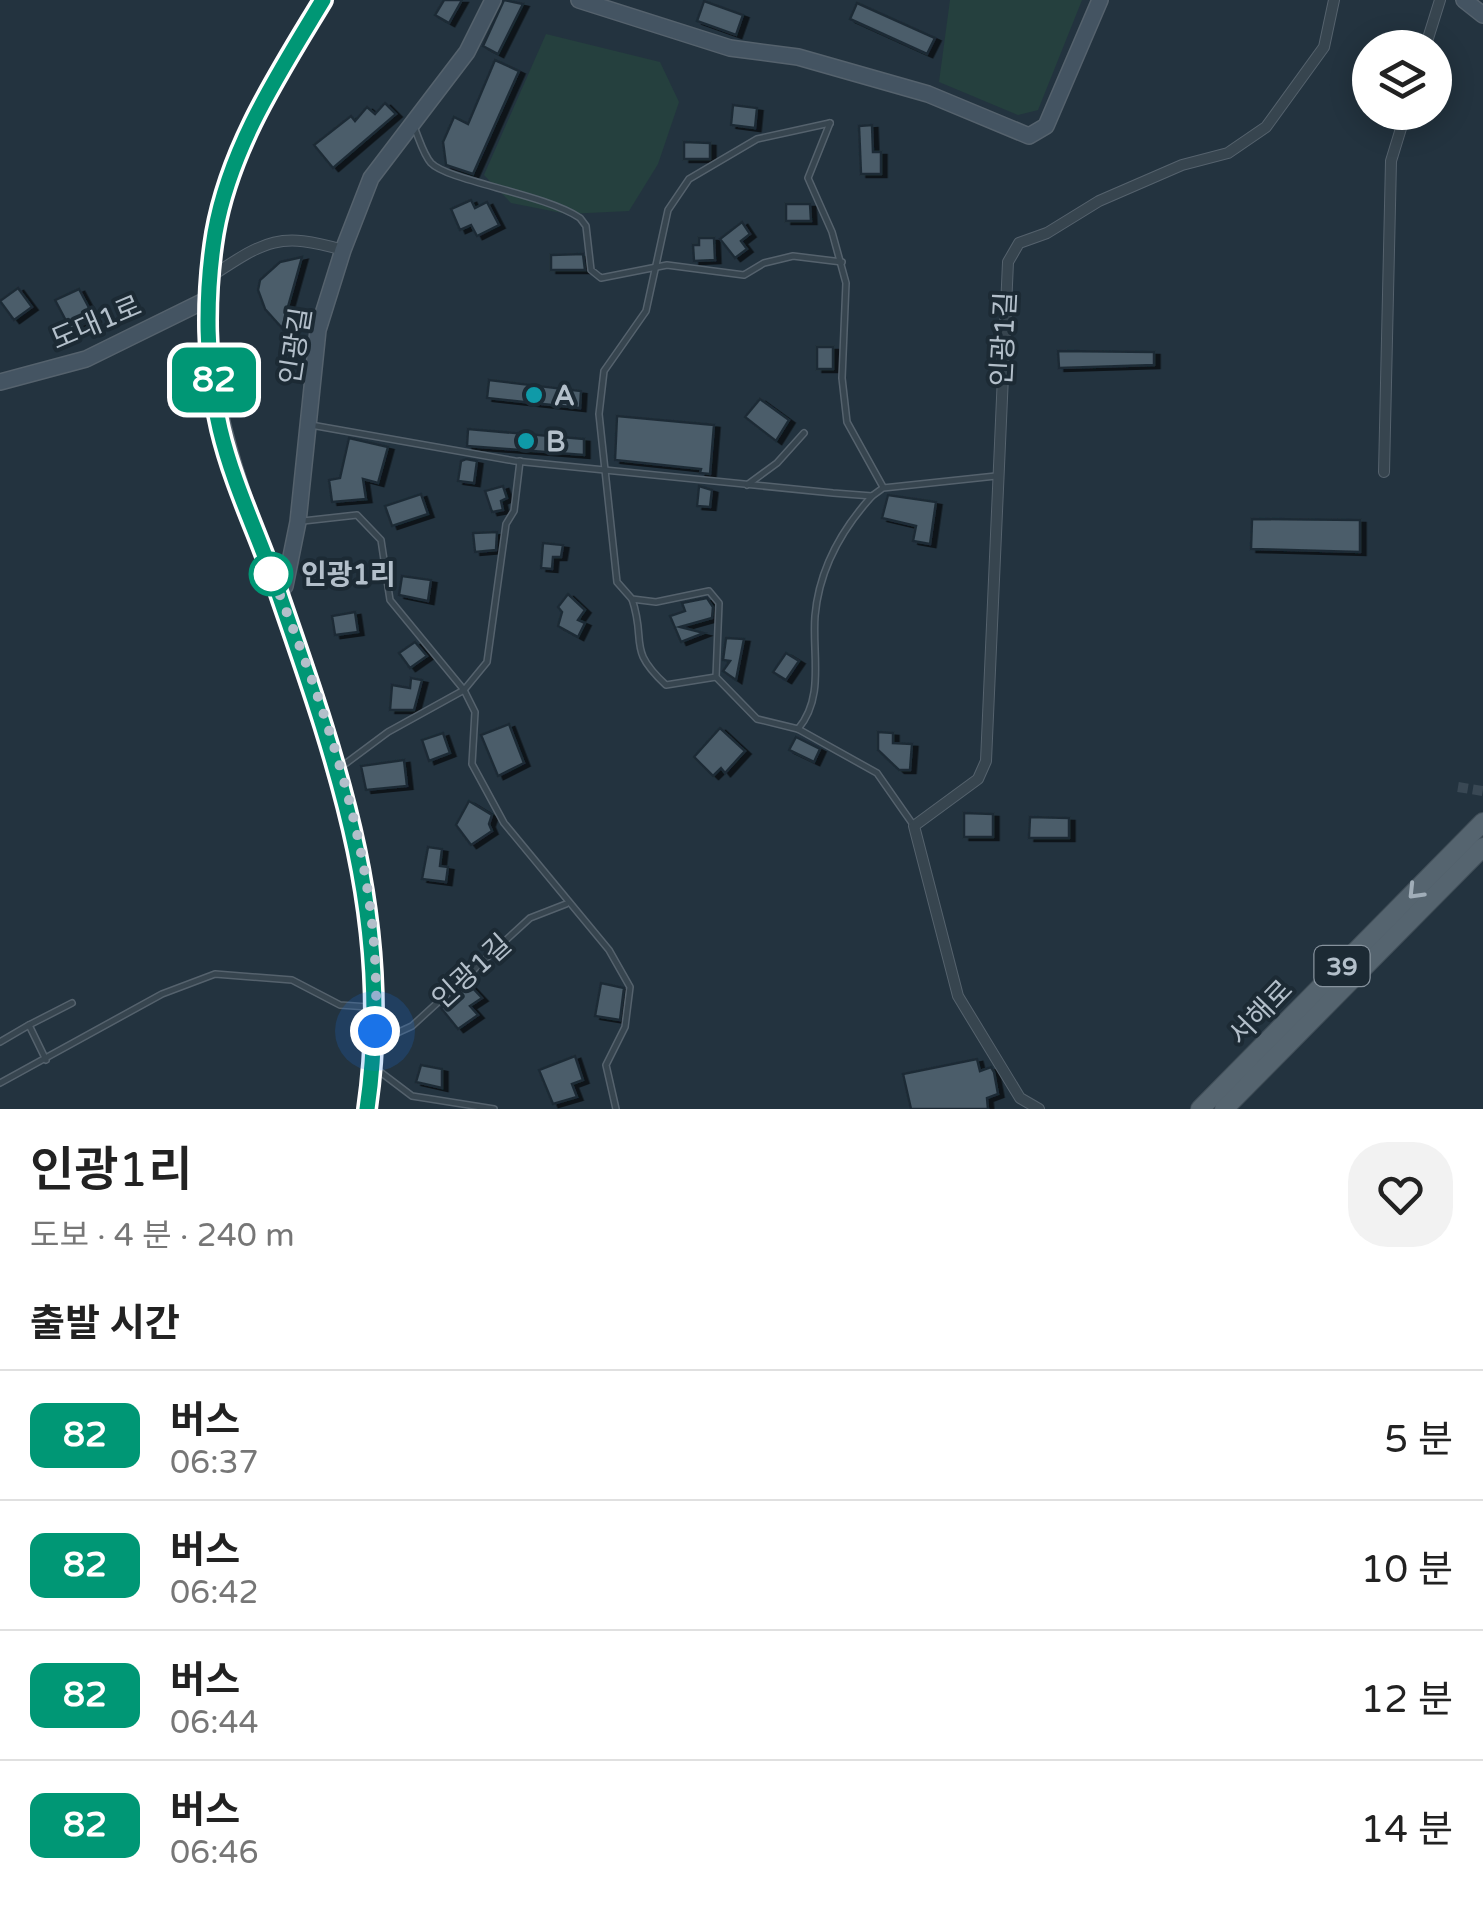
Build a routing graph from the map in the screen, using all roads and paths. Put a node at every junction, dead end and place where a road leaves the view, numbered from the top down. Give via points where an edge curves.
1 (322, 0) edge
2 (493, 0) edge
3 (579, 0) edge
4 (1100, 0) edge
5 (1334, 0) edge
6 (1440, 0) edge
7 (1464, 0) edge
8 (1483, 16) edge
9 (1431, 30) edge
10 (414, 126) junction
11 (1401, 130) edge
12 (343, 250) junction
13 (842, 262) junction
14 (656, 267) junction
15 (210, 277) junction
16 (208, 299) junction
17 (0, 382) edge
18 (308, 425) junction
19 (804, 433) dead end
20 (520, 461) junction
21 (606, 467) junction
22 (1384, 472) dead end
23 (996, 476) junction
24 (744, 486) junction
25 (883, 488) junction
26 (872, 496) junction
27 (298, 522) junction
28 (279, 593) junction
29 (632, 598) junction
30 (716, 677) junction
31 (464, 690) junction
32 (798, 730) junction
33 (339, 769) junction
34 (1483, 822) edge
35 (914, 826) junction
36 (1483, 846) edge
37 (566, 904) junction
38 (72, 1003) dead end
39 (376, 1008) junction
40 (29, 1025) junction
41 (375, 1031) junction
42 (0, 1042) edge
43 (46, 1060) junction
44 (373, 1066) junction
45 (0, 1082) edge
46 (367, 1109) edge
47 (494, 1109) edge
48 (616, 1109) edge
49 (1039, 1109) edge
50 (1200, 1109) edge
51 (1224, 1109) edge

1 - 15 street via 234,164
2 - 10 street, 인광길 via 467,52
3 - 4 street via 730,48 798,58 928,94 1028,136 1046,126
5 - 23 street, 인광1길 via 1324,47 1266,128 1228,153 1182,165 1019,243 1008,262
6 - 9 street
7 - 8 street
10 - 12 street, 인광길 via 370,178
10 - 14 lane via 430,162 444,172 520,191 580,218 591,270 601,278
11 - 22 street via 1391,162
12 - 15 street via 287,237
12 - 18 street, 인광길 via 318,330
13 - 14 lane via 793,256 744,275
13 - 14 lane via 808,178 830,122 757,139 690,178 668,210
13 - 25 lane via 847,422
14 - 21 lane via 646,311 604,371
15 - 16 street
16 - 17 street, 도대1로 via 86,358
16 - 28 street via 219,426
18 - 20 lane
18 - 27 street, 인광길
19 - 24 lane
20 - 21 lane
20 - 31 lane via 487,662
21 - 24 lane
21 - 29 lane via 618,582
23 - 25 lane
23 - 35 street, 인광1길 via 986,761 978,779
24 - 26 lane
25 - 26 lane
26 - 32 lane via 849,521 826,573 816,612 816,689
27 - 28 street, 인광길
27 - 31 lane via 357,515 368,524 380,540 390,600
28 - 33 street
29 - 30 lane via 638,652 666,686
29 - 30 lane via 656,602 709,590 719,603
30 - 32 lane via 757,719
31 - 33 lane via 388,732
31 - 37 lane via 475,712 472,764 504,824
32 - 35 lane via 878,773
33 - 39 street via 366,883
34 -> 50 main road, 서해로 / 39
35 - 49 street via 958,996 1020,1098
36 - 51 main road, 서해로 / 39
37 - 41 lane, 인광1길 via 530,918 412,1026
37 - 48 lane via 609,950 630,987 625,1027 606,1065
38 - 40 lane
39 - 41 street
39 - 43 lane via 340,1005 292,980 215,974 162,994
40 - 42 lane
40 - 43 lane
41 - 44 street
43 - 45 lane
44 - 46 street
44 - 47 lane via 412,1096

